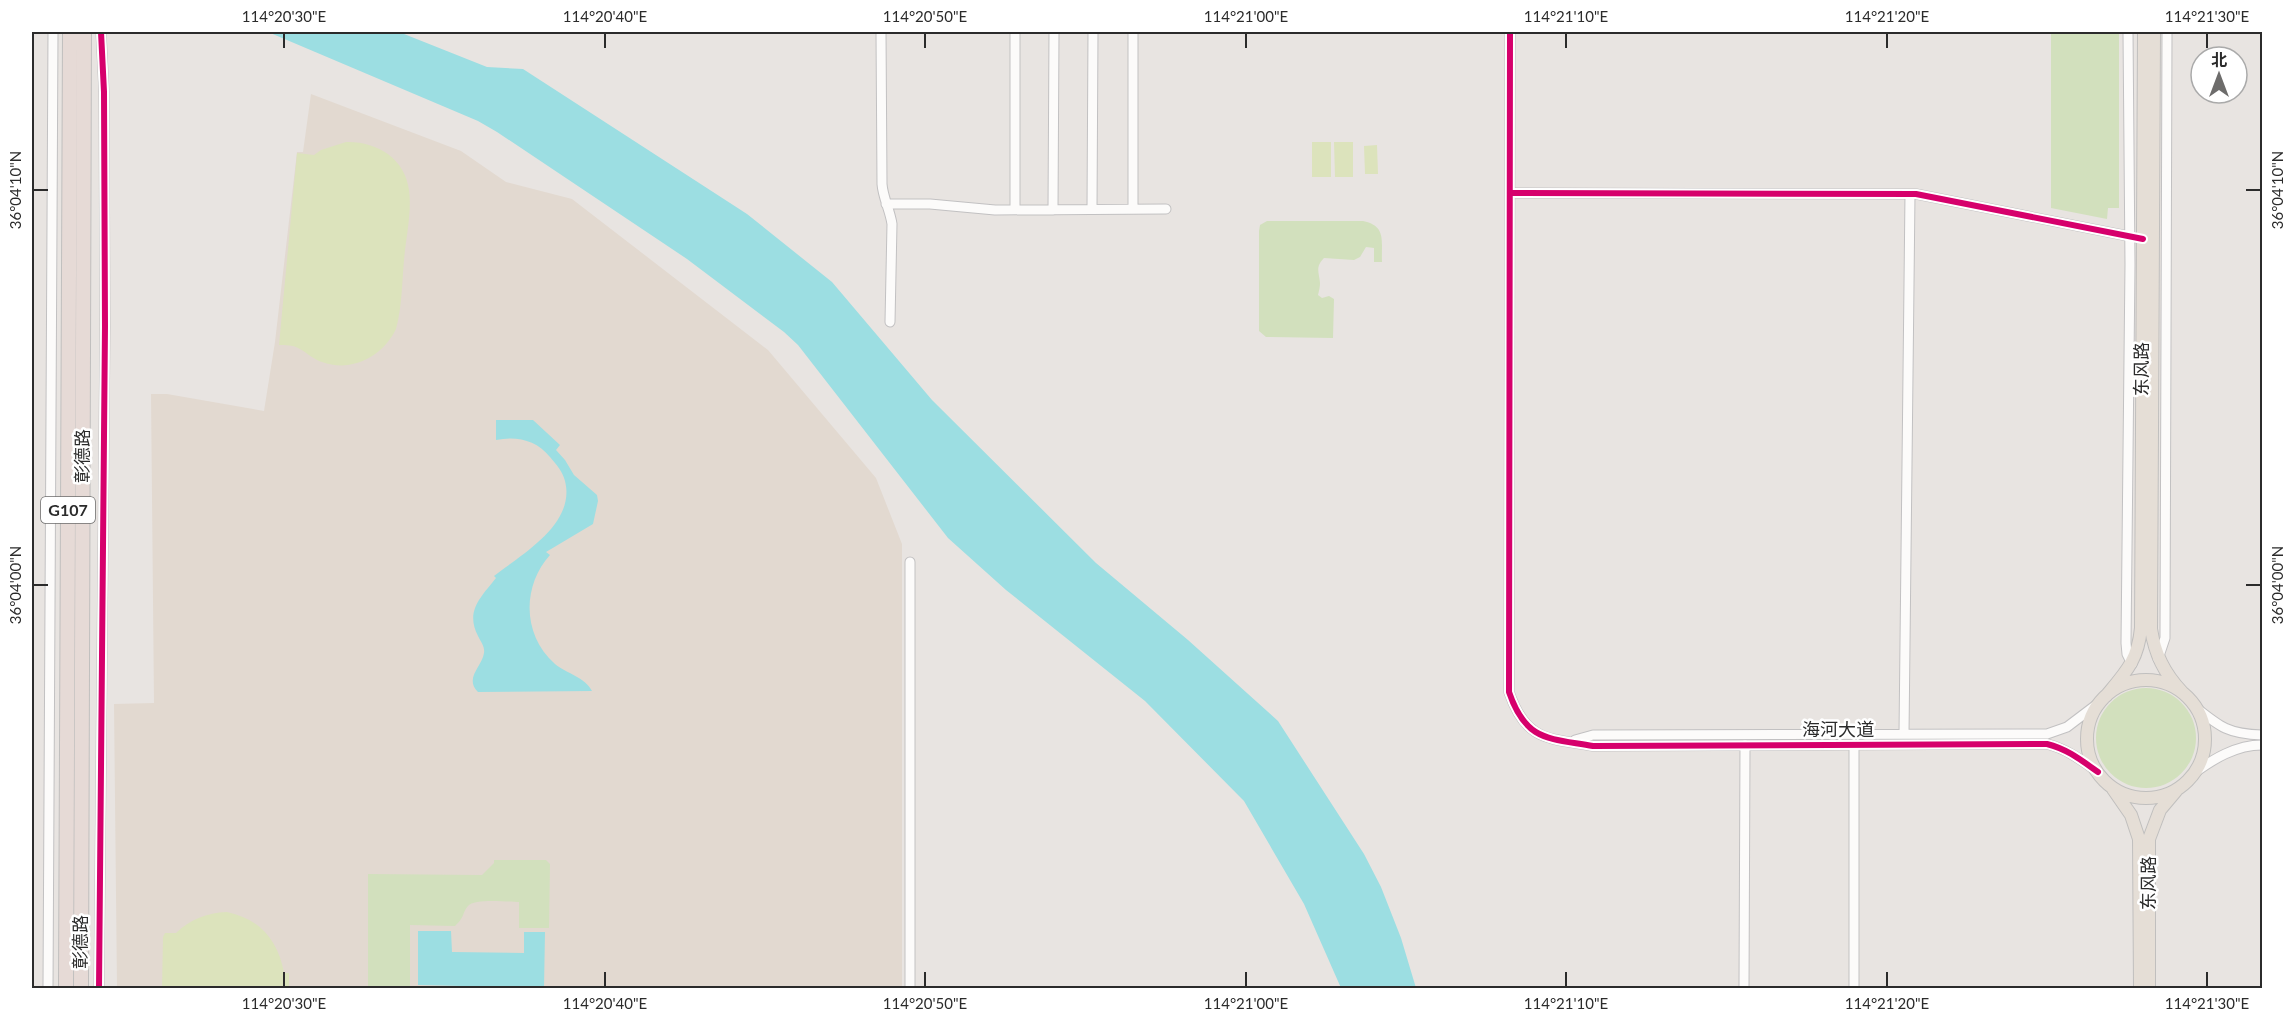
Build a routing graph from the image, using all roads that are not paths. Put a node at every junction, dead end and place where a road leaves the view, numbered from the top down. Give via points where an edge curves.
1 (53, 32) edge
2 (70, 32) edge
3 (84, 32) edge
4 (101, 32) edge
5 (881, 32) edge
6 (1015, 32) edge
7 (1054, 32) edge
8 (1093, 32) edge
9 (1133, 32) edge
10 (1510, 32) edge
11 (2128, 32) edge
12 (2144, 32) edge
13 (2154, 32) edge
14 (2168, 32) edge
15 (1510, 193) junction
16 (1910, 194) junction
17 (886, 204) junction
18 (1133, 209) junction
19 (1166, 209) dead end
20 (1015, 210) junction
21 (1053, 210) junction
22 (1092, 210) junction
23 (2130, 236) junction
24 (2143, 239) junction
25 (890, 322) dead end
26 (910, 562) dead end
27 (2158, 659) junction
28 (2132, 664) junction
29 (2182, 692) junction
30 (2103, 699) junction
31 (2194, 706) junction
32 (1904, 734) junction
33 (2262, 735) edge
34 (1570, 742) junction
35 (1745, 745) junction
36 (1854, 745) junction
37 (2262, 745) edge
38 (2098, 772) junction
39 (2193, 774) junction
40 (2111, 786) junction
41 (2180, 787) junction
42 (48, 988) edge
43 (66, 988) edge
44 (81, 988) edge
45 (99, 988) edge
46 (910, 988) edge
47 (1744, 988) edge
48 (1854, 988) edge
49 (2140, 988) edge
50 (2149, 988) edge

1 - 42 street
2 - 43 highway, 彰德路 / G107
3 - 44 highway, 彰德路 / G107
4 - 45 street via 105,326
5 - 17 street via 882,184
6 - 20 street
7 - 21 street
8 - 22 street
9 - 18 street
10 - 15 street
11 - 23 street
12 - 24 main road, 东风路
13 - 27 main road, 东风路 via 2151,629
14 - 27 street via 2165,638
15 - 16 street
15 - 34 street via 1509,692 1529,728 1552,740
16 - 23 street
16 - 32 street
17 - 20 street
17 - 25 street via 892,224
18 - 19 street
18 - 22 street
20 - 21 street
21 - 22 street
23 - 24 street
23 - 28 street via 2126,643
24 - 28 main road, 东风路 via 2141,628 2140,645
26 - 46 street
27 - 29 main road, 东风路
28 - 30 main road, 东风路
29 - 30 main road via 2148,680 2121,686
29 - 31 main road
30 - 32 street, 海河大道 via 2067,727 2047,734
30 - 38 main road via 2091,718 2087,737
31 - 33 street via 2221,727
31 - 39 main road via 2205,740 2202,758
32 - 34 street, 海河大道 via 1593,735
34 - 35 street, 海河大道 via 1593,746
35 - 36 street, 海河大道
35 - 47 street
36 - 38 street, 海河大道 via 2047,744 2075,755
36 - 48 street
37 - 39 street via 2226,753
38 - 40 main road
39 - 41 main road
40 - 41 main road via 2128,795 2146,797 2164,795
40 - 49 main road, 东风路 via 2131,815 2139,839
41 - 50 main road, 东风路 via 2160,810 2149,839

